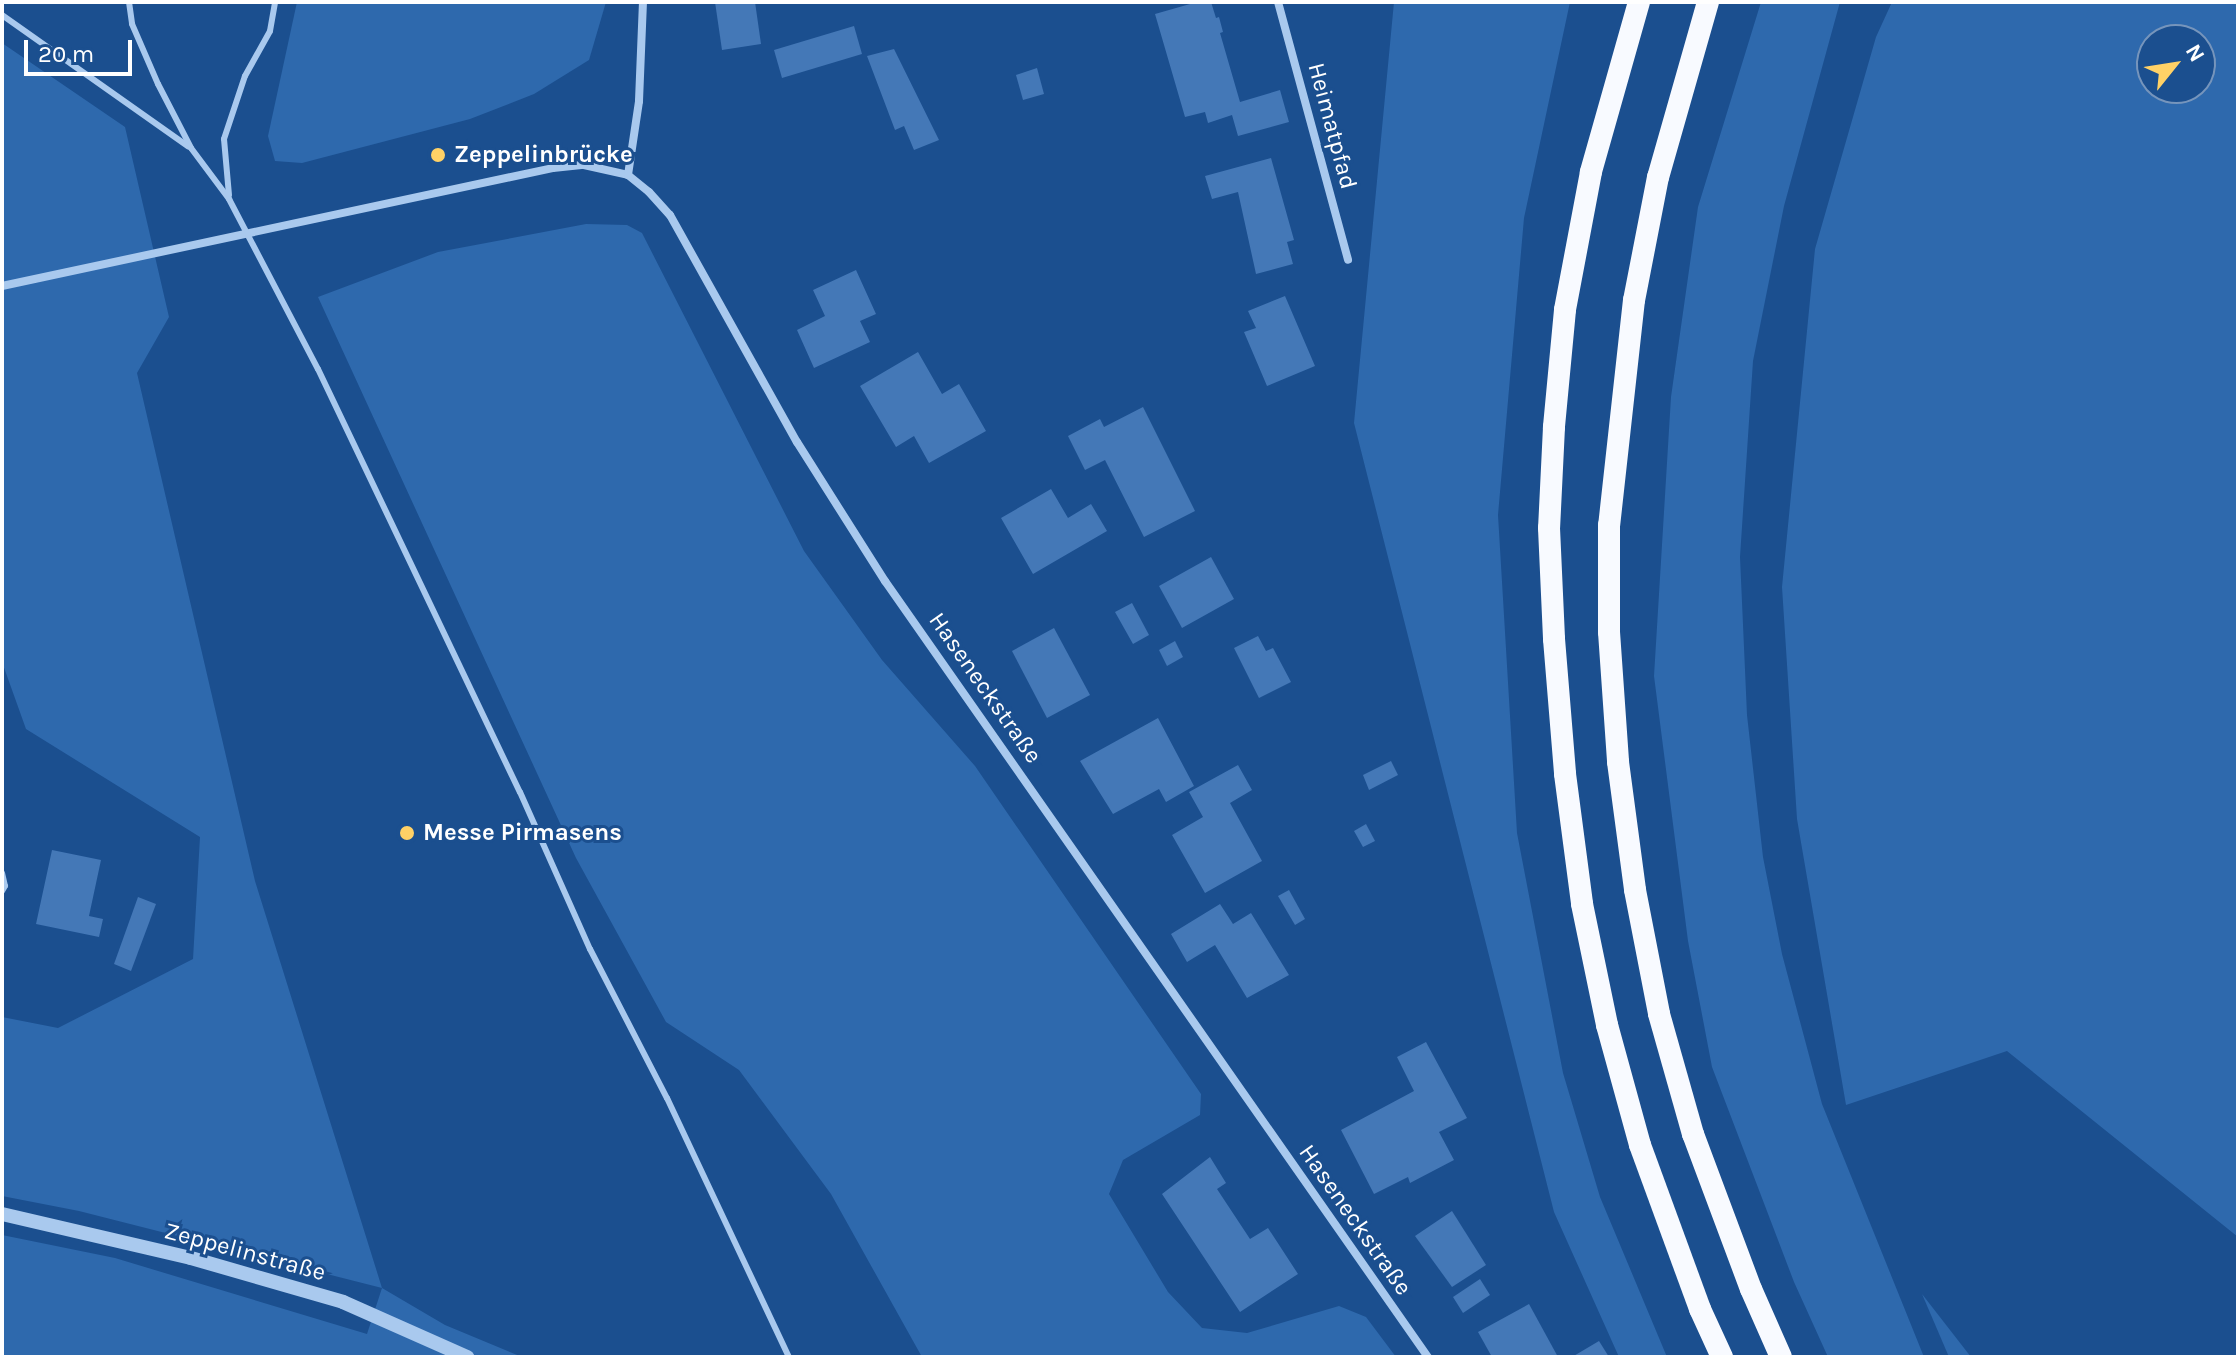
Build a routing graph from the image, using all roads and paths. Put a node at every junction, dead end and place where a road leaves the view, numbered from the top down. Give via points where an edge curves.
1 (129, 2) edge
2 (275, 2) edge
3 (643, 2) edge
4 (1278, 2) edge
5 (1639, 2) edge
6 (1708, 2) edge
7 (2, 15) edge
8 (191, 148) junction
9 (628, 175) junction
10 (229, 199) junction
11 (1348, 260) dead end
12 (2, 286) edge
13 (2, 873) edge
14 (2, 891) edge
15 (2, 1214) edge
16 (467, 1357) edge
17 (789, 1357) edge
18 (1428, 1357) edge
19 (1722, 1357) edge
20 (1781, 1357) edge

1 - 8 lane via 138,39
2 - 10 lane via 270,31 245,76 224,139
3 - 9 street via 639,101
4 - 11 street, Heimatpfad
5 - 19 highway via 1591,172 1565,310 1549,528 1554,639 1580,890 1607,1025 1640,1145
6 - 20 highway via 1658,177 1634,300 1609,525 1609,632 1618,762 1659,1014 1693,1134
7 - 8 lane
8 - 10 lane
9 - 12 street, bridge via 584,165 553,168
9 - 18 street, Haseneckstraße via 670,215 797,442 885,581
10 - 17 lane via 318,369 590,949
13 - 14 lane
15 - 16 street, Zeppelinstraße via 191,1258 343,1302

